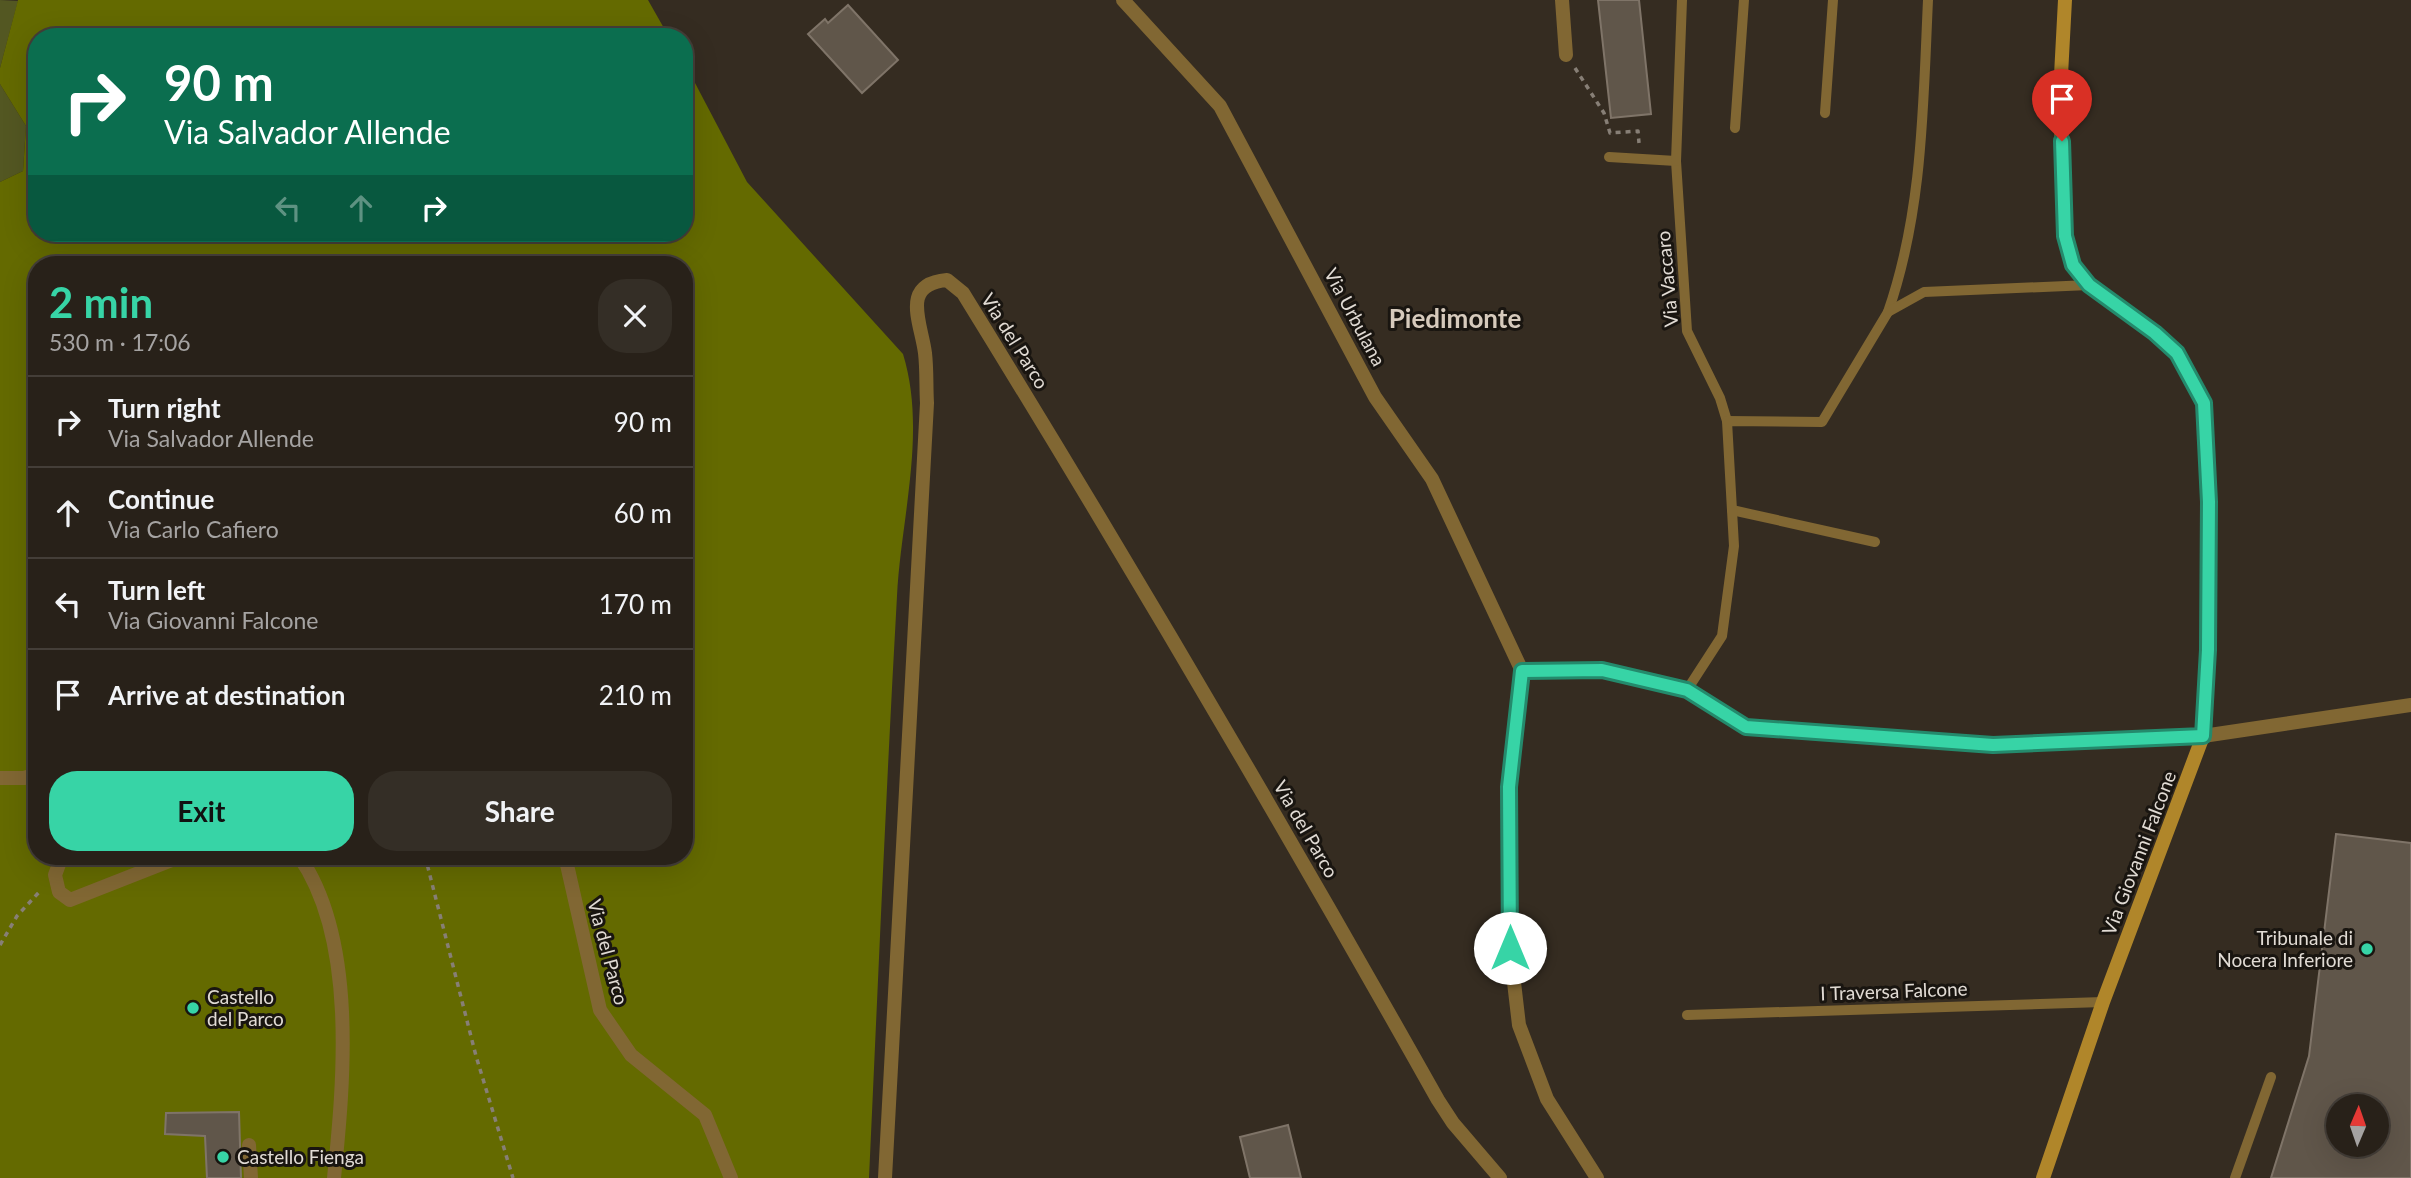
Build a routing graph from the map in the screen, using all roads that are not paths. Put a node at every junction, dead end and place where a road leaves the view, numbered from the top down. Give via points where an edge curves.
1 (1123, 0) edge
2 (1562, 0) edge
3 (1682, 0) edge
4 (1744, 0) edge
5 (1833, 0) edge
6 (1928, 0) edge
7 (2065, 0) edge
8 (1566, 55) road end
9 (1825, 113) dead end
10 (1735, 128) dead end
11 (1609, 157) dead end
12 (1676, 161) junction
13 (2089, 285) junction
14 (1888, 312) junction
15 (1727, 421) junction
16 (1732, 510) junction
17 (1875, 542) dead end
18 (1522, 671) junction
19 (1687, 690) junction
20 (2411, 705) edge
21 (2203, 736) junction
22 (28, 777) edge
23 (0, 778) edge
24 (59, 865) edge
25 (159, 865) edge
26 (305, 865) edge
27 (567, 865) edge
28 (2103, 1002) junction
29 (1687, 1015) dead end
30 (2271, 1077) dead end
31 (249, 1145) dead end
32 (251, 1178) edge
33 (334, 1178) edge
34 (731, 1178) edge
35 (885, 1178) edge
36 (1500, 1178) edge
37 (1597, 1178) edge
38 (2043, 1178) edge
39 (2235, 1178) edge

1 - 18 street, Via Urbulana via 1220,106 1375,397 1432,479
2 - 8 street
3 - 12 lane, Via Vaccaro
4 - 10 lane
5 - 9 lane
6 - 14 lane via 1913,220
7 - 13 main road, Via Giovanni Falcone via 2060,94 2065,236 2073,265
11 - 12 lane
12 - 15 lane, Via Vaccaro via 1687,331
13 - 14 lane via 1924,292
13 - 21 main road, Via Giovanni Falcone via 2177,353 2204,403 2209,515
14 - 15 lane via 1822,422
15 - 16 lane, Via Vaccaro
16 - 17 lane
16 - 19 lane, Via Vaccaro via 1734,546 1722,636
18 - 19 lane via 1602,670
18 - 37 street via 1509,787 1510,948 1519,1025 1547,1099
19 - 21 street via 1746,727 1993,745
20 - 21 street
21 - 28 main road, Via Giovanni Falcone
22 - 23 street
24 - 25 street via 55,875 59,892 70,900
26 - 33 street via 326,914 339,982 342,1030
27 - 34 street, Via del Parco via 600,1010 631,1055 705,1115
28 - 29 lane, I Traversa Falcone
28 - 38 main road, Via Giovanni Falcone
30 - 39 lane
31 - 32 street
35 - 36 street, Via del Parco via 927,403 925,354 916,311 918,295 931,281 947,280 963,293 1104,521 1438,1100

